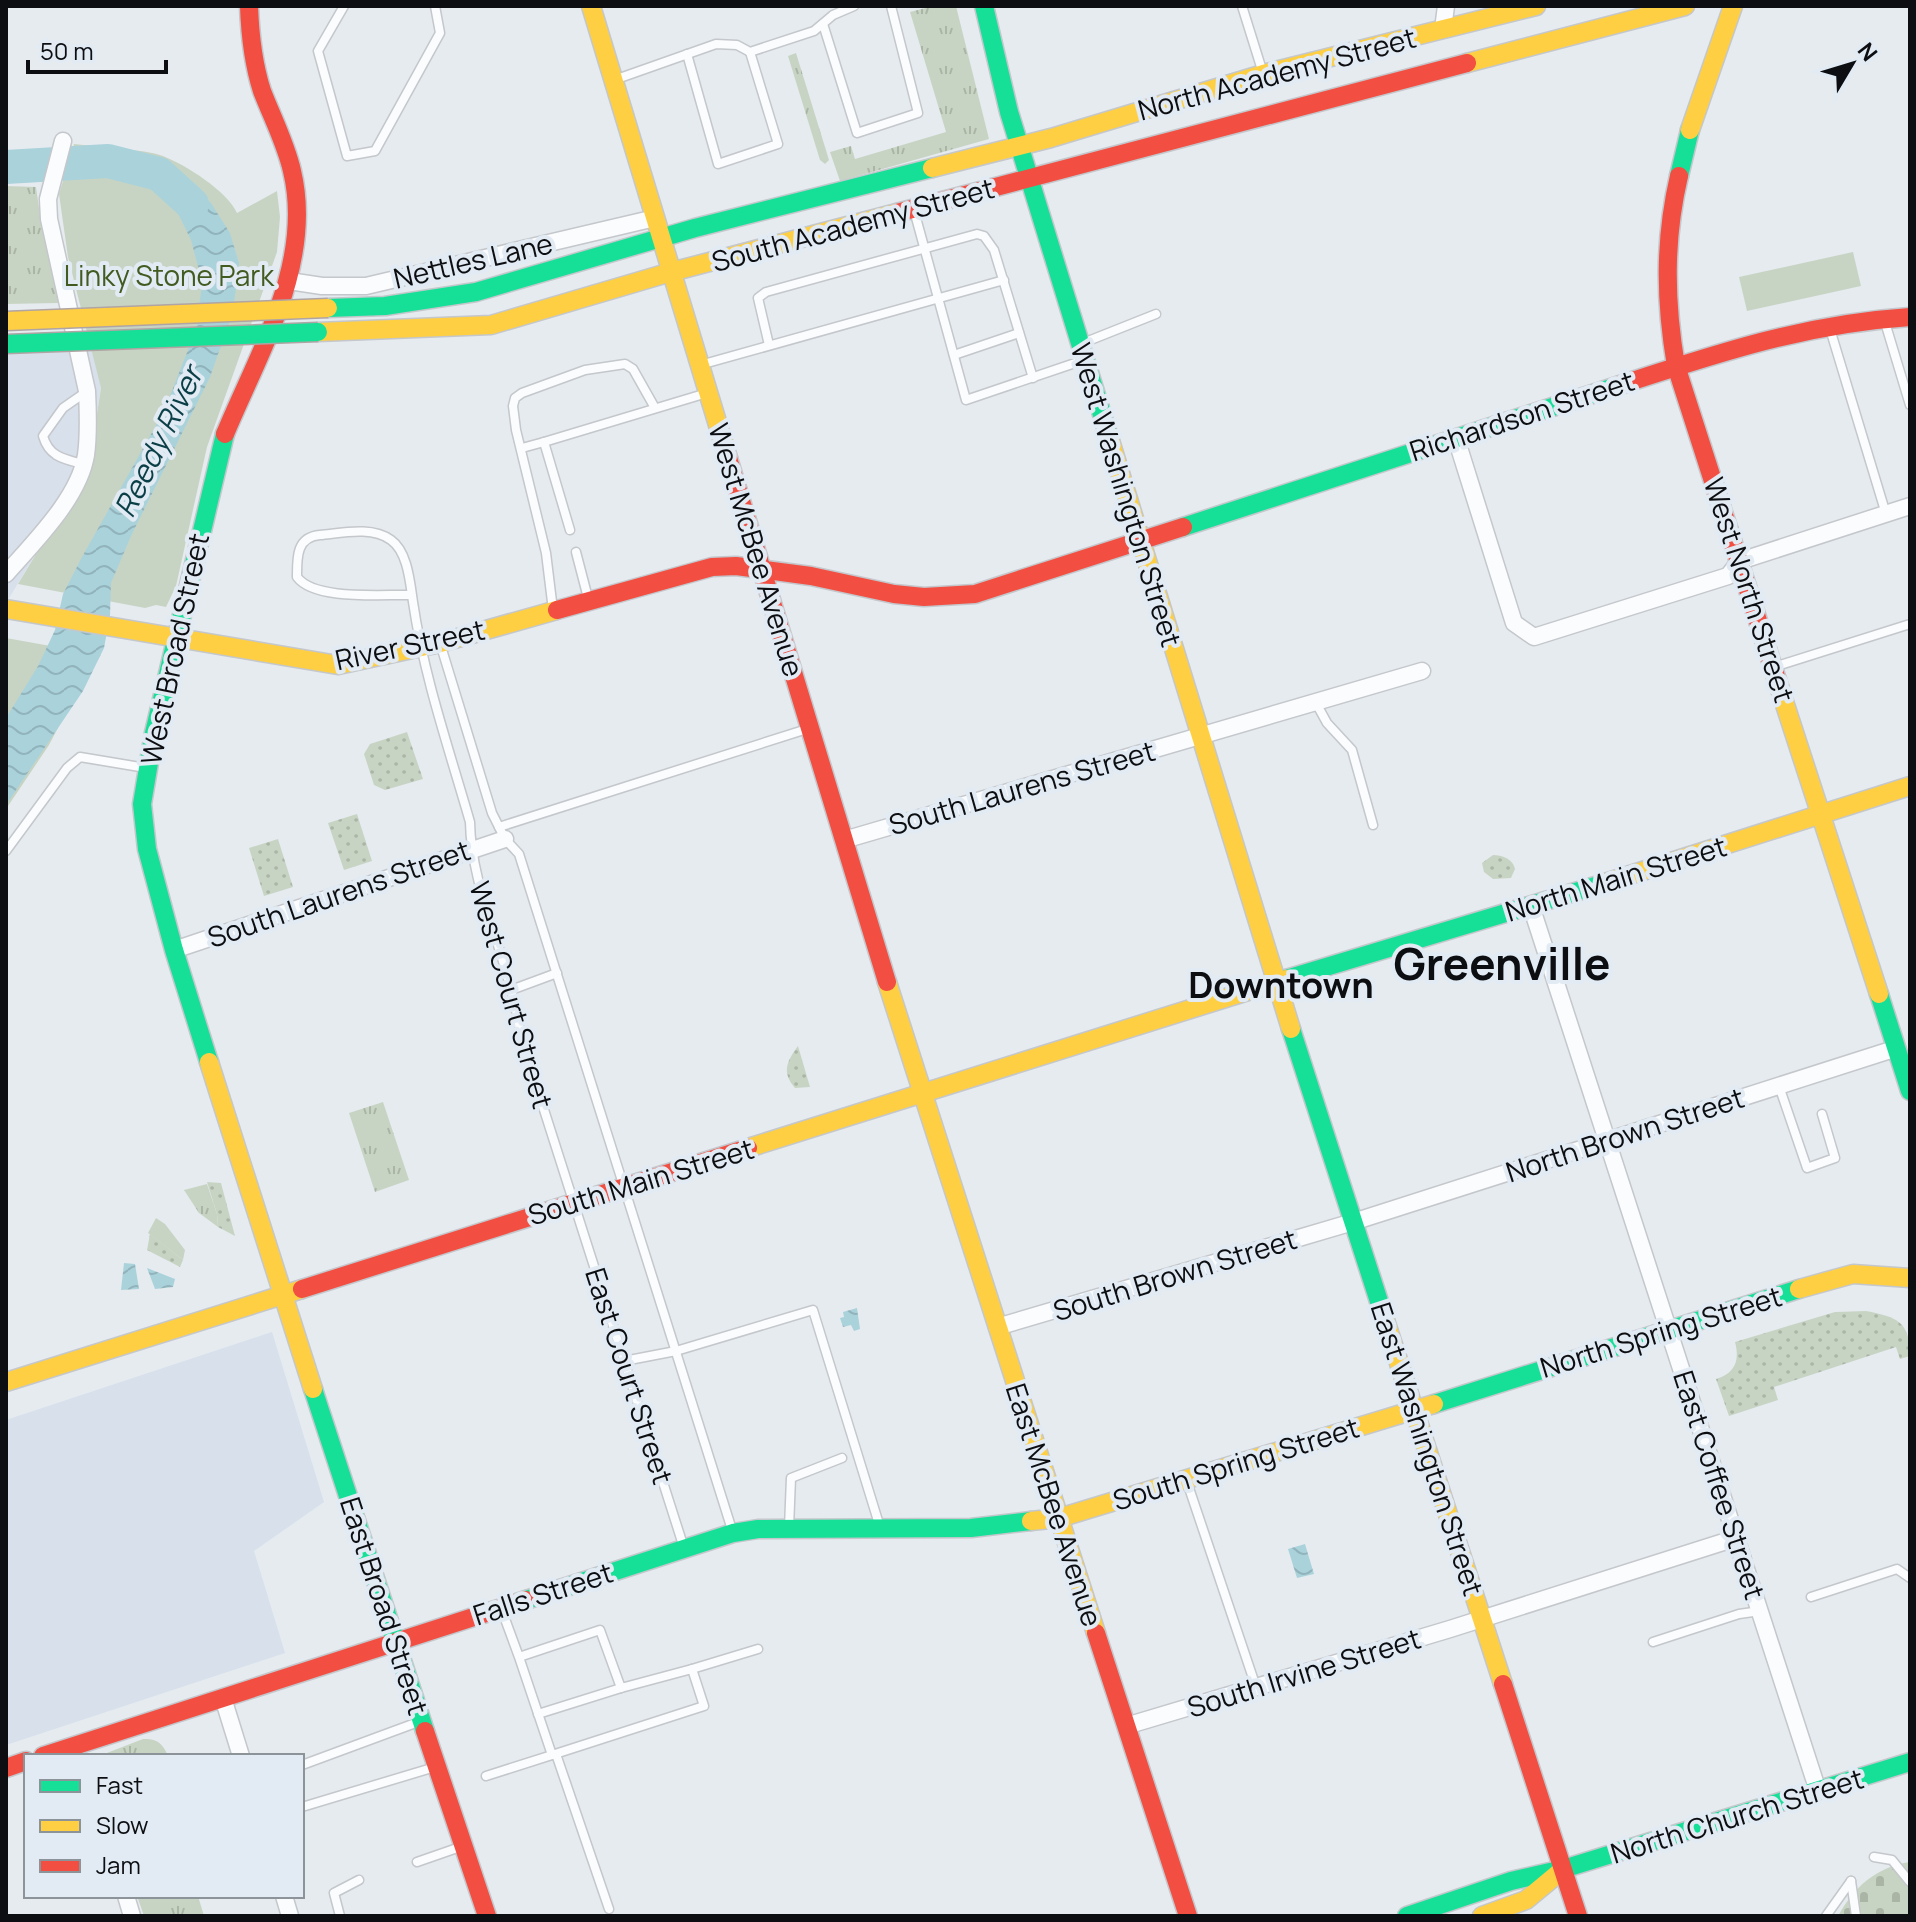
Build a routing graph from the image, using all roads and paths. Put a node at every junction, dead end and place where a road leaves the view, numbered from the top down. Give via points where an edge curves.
1 (249, 6) edge
2 (344, 6) edge
3 (435, 6) edge
4 (591, 6) edge
5 (854, 6) edge
6 (891, 6) edge
7 (984, 6) edge
8 (1242, 6) edge
9 (1446, 6) edge
10 (1536, 6) edge
11 (1685, 6) edge
12 (1733, 6) edge
13 (823, 24) junction
14 (1443, 29) junction
15 (750, 52) junction
16 (687, 54) junction
17 (1263, 74) junction
18 (613, 80) junction
19 (63, 141) dead end
20 (1020, 146) junction
21 (1030, 180) junction
22 (914, 208) junction
23 (655, 218) junction
24 (660, 239) junction
25 (925, 249) junction
26 (671, 272) junction
27 (1004, 280) junction
28 (289, 281) junction
29 (938, 296) junction
30 (1156, 314) dead end
31 (1910, 317) edge
32 (1884, 318) junction
33 (6, 321) edge
34 (1829, 325) junction
35 (1019, 333) junction
36 (6, 344) edge
37 (769, 345) junction
38 (1082, 352) junction
39 (954, 355) junction
40 (699, 365) junction
41 (1676, 366) junction
42 (1033, 378) junction
43 (87, 391) junction
44 (708, 392) junction
45 (1910, 405) edge
46 (655, 408) junction
47 (1456, 438) junction
48 (544, 442) junction
49 (522, 448) junction
50 (83, 464) junction
51 (1910, 506) edge
52 (1886, 514) junction
53 (570, 530) dead end
54 (1140, 541) junction
55 (576, 552) dead end
56 (1740, 561) junction
57 (762, 570) junction
58 (6, 574) edge
59 (412, 595) junction
60 (589, 601) junction
61 (11, 609) edge
62 (553, 611) junction
63 (1910, 624) edge
64 (175, 639) junction
65 (440, 643) junction
66 (420, 647) junction
67 (1775, 667) junction
68 (1422, 671) dead end
69 (1315, 702) junction
70 (810, 728) junction
71 (1200, 735) junction
72 (148, 768) junction
73 (1910, 786) edge
74 (1823, 814) junction
75 (1373, 825) dead end
76 (502, 833) junction
77 (844, 840) junction
78 (470, 850) junction
79 (6, 851) edge
80 (1531, 906) junction
81 (174, 950) junction
82 (557, 973) junction
83 (1276, 982) junction
84 (511, 990) junction
85 (1903, 1046) edge
86 (1779, 1086) junction
87 (1910, 1091) edge
88 (921, 1094) junction
89 (1822, 1114) dead end
90 (1607, 1141) junction
91 (625, 1187) junction
92 (573, 1203) junction
93 (1353, 1222) junction
94 (1910, 1278) edge
95 (284, 1294) junction
96 (997, 1327) junction
97 (1669, 1330) junction
98 (676, 1351) junction
99 (624, 1361) junction
100 (6, 1382) edge
101 (1414, 1410) junction
102 (842, 1458) dead end
103 (1186, 1479) junction
104 (1059, 1518) junction
105 (789, 1528) junction
106 (881, 1529) junction
107 (733, 1533) junction
108 (1736, 1538) junction
109 (684, 1549) junction
110 (1910, 1578) edge
111 (1811, 1597) dead end
112 (501, 1607) junction
113 (1761, 1611) junction
114 (1482, 1619) junction
115 (396, 1642) junction
116 (1653, 1642) dead end
117 (758, 1649) dead end
118 (519, 1657) junction
119 (692, 1669) junction
120 (1256, 1687) junction
121 (621, 1688) junction
122 (223, 1698) junction
123 (538, 1714) junction
124 (422, 1721) junction
125 (1126, 1726) junction
126 (81, 1750) edge
127 (56, 1754) edge
128 (240, 1754) edge
129 (554, 1755) junction
130 (1910, 1762) edge
131 (304, 1764) edge
132 (437, 1766) junction
133 (486, 1776) dead end
134 (1818, 1791) junction
135 (304, 1806) edge
136 (464, 1846) junction
137 (1874, 1857) dead end
138 (417, 1862) dead end
139 (1563, 1869) junction
140 (359, 1880) dead end
141 (1910, 1882) edge
142 (609, 1909) dead end
143 (340, 1916) edge
144 (487, 1916) edge
145 (1188, 1916) edge
146 (1407, 1916) edge
147 (1482, 1916) edge
148 (1578, 1916) edge
149 (1826, 1916) edge
150 (1856, 1916) edge

1 - 28 main road, West Broad Street via 250,41 261,87 292,169 297,199
2 - 3 lane via 318,51 347,156 375,151 440,33
4 - 18 main road, West McBee Avenue
5 - 13 lane
6 - 13 lane via 918,113 857,133
7 - 20 main road, West Washington Street
8 - 17 lane
9 - 14 street
10 - 14 main road, North Academy Street
11 - 21 main road, South Academy Street
12 - 41 main road, West North Street via 1690,130 1666,238
13 - 15 lane
14 - 17 main road, North Academy Street
15 - 16 lane via 716,44
15 - 16 lane via 778,144 718,164
16 - 18 lane
17 - 20 main road, North Academy Street
18 - 23 main road, West McBee Avenue
19 - 43 street via 48,199 51,232
20 - 21 main road, West Washington Street
20 - 24 main road, South Academy Street
21 - 22 main road, South Academy Street
21 - 38 main road, West Washington Street
22 - 25 lane
22 - 26 main road, South Academy Street
23 - 24 main road, West McBee Avenue
23 - 28 street, Nettles Lane via 366,286
24 - 26 main road, West McBee Avenue
24 - 33 main road, South Academy Street, bridge via 476,292 385,306
25 - 27 lane via 984,236
25 - 29 lane
25 - 37 lane via 766,292 758,298
26 - 36 main road, South Academy Street, bridge via 491,325
26 - 40 main road, West McBee Avenue
27 - 29 lane
27 - 35 lane
28 - 64 main road, West Broad Street via 221,443
29 - 37 lane
29 - 39 lane
30 - 38 lane
31 - 32 main road, Richardson Street
32 - 34 main road, Richardson Street
32 - 45 lane
34 - 41 main road, Richardson Street
34 - 52 lane
35 - 39 lane
35 - 42 lane
37 - 40 lane
38 - 42 lane
38 - 54 main road, West Washington Street
39 - 42 lane via 966,400
40 - 44 main road, West McBee Avenue
41 - 47 main road, Richardson Street
41 - 56 main road, West North Street
43 - 50 street
43 - 50 lane via 63,408 43,436 46,448 60,459
44 - 46 lane
44 - 57 main road, West McBee Avenue
46 - 48 lane
46 - 49 lane via 625,364 585,370 515,398
47 - 54 main road, Richardson Street
47 - 56 street via 1514,623 1534,637 1728,576
48 - 49 lane
48 - 53 lane
49 - 62 lane
50 - 58 street via 49,525
51 - 52 street
52 - 56 street
54 - 57 main road, Richardson Street via 978,593 950,596 894,594
54 - 71 main road, West Washington Street
55 - 60 lane
56 - 67 main road, West North Street
57 - 60 main road, River Street via 712,567
57 - 70 main road, West McBee Avenue
59 - 59 lane, West Court Street via 404,558 394,542 380,534 311,536 297,555 297,577 308,588
59 - 66 lane, West Court Street
60 - 62 main road, River Street
61 - 64 main road, River Street
62 - 65 main road, River Street
63 - 67 lane
64 - 66 main road, River Street via 338,665
64 - 72 main road, West Broad Street
65 - 66 main road, River Street
65 - 76 lane, West Court Street
66 - 78 lane, West Court Street via 470,822
67 - 74 main road, West North Street
68 - 69 street, South Laurens Street
69 - 71 street, South Laurens Street
69 - 75 lane via 1352,750
70 - 76 lane
70 - 77 main road, West McBee Avenue
71 - 77 street, South Laurens Street
71 - 83 main road, West Washington Street
72 - 79 lane via 80,757
72 - 81 main road, West Broad Street via 142,804 147,849
73 - 74 main road, North Main Street
74 - 80 main road, North Main Street
74 - 85 main road, West North Street
76 - 78 street, South Laurens Street
76 - 82 lane, West Court Street via 519,854
77 - 88 main road, West McBee Avenue
78 - 81 street, South Laurens Street
78 - 84 lane, West Court Street
80 - 83 main road, North Main Street
80 - 90 street, East Coffee Street
81 - 95 main road, West Broad Street
82 - 84 lane
82 - 91 lane, West Court Street
83 - 88 main road, South Main Street
83 - 93 main road, East Washington Street
84 - 92 lane, West Court Street
85 - 86 street, North Brown Street
85 - 87 main road, West North Street
86 - 89 lane via 1807,1168 1835,1158
86 - 90 street, North Brown Street
88 - 91 main road, South Main Street
88 - 96 main road, East McBee Avenue
90 - 93 street, North Brown Street
90 - 97 street, East Coffee Street
91 - 92 main road, South Main Street
91 - 98 lane, East Court Street
92 - 95 main road, South Main Street
92 - 99 lane, East Court Street
93 - 96 street, South Brown Street
93 - 101 main road, East Washington Street
94 - 97 main road, North Spring Street via 1853,1274
95 - 100 main road, South Main Street
95 - 115 main road, East Broad Street
96 - 104 main road, East McBee Avenue
97 - 101 main road, North Spring Street
97 - 108 street, East Coffee Street
98 - 99 lane
98 - 106 lane via 813,1310
98 - 107 lane, East Court Street
99 - 109 lane, East Court Street
101 - 103 main road, South Spring Street
101 - 114 main road, East Washington Street
102 - 105 lane via 791,1478
103 - 104 main road, South Spring Street
103 - 120 lane
104 - 106 main road, Falls Street via 971,1528
104 - 125 main road, East McBee Avenue
105 - 106 main road, Falls Street
105 - 107 main road, Falls Street
107 - 109 main road, Falls Street
108 - 113 street, East Coffee Street
108 - 114 street, South Irvine Street
109 - 112 main road, Falls Street
110 - 111 lane via 1897,1569
112 - 115 main road, Falls Street
112 - 118 lane
113 - 116 lane
113 - 134 street, East Coffee Street
114 - 120 street, South Irvine Street
114 - 139 main road, East Washington Street
115 - 122 main road, Falls Street
115 - 124 main road, East Broad Street
117 - 119 lane
118 - 121 lane via 600,1630
118 - 123 lane
119 - 121 lane
119 - 129 lane via 704,1706
120 - 125 street, South Irvine Street
121 - 123 lane
122 - 126 main road, Falls Street
122 - 128 street
123 - 129 lane
124 - 131 lane
124 - 132 main road, East Broad Street
125 - 145 main road, East McBee Avenue
126 - 127 main road, Falls Street
129 - 133 lane
129 - 142 lane
130 - 134 main road, North Church Street
132 - 135 lane
132 - 136 main road, East Broad Street
134 - 139 main road, North Church Street
136 - 138 lane
136 - 144 main road, East Broad Street
137 - 141 lane via 1892,1860
139 - 146 main road, North Church Street
139 - 147 main road via 1526,1900
139 - 148 main road, East Washington Street
140 - 143 lane via 334,1893
149 - 150 lane via 1851,1881

